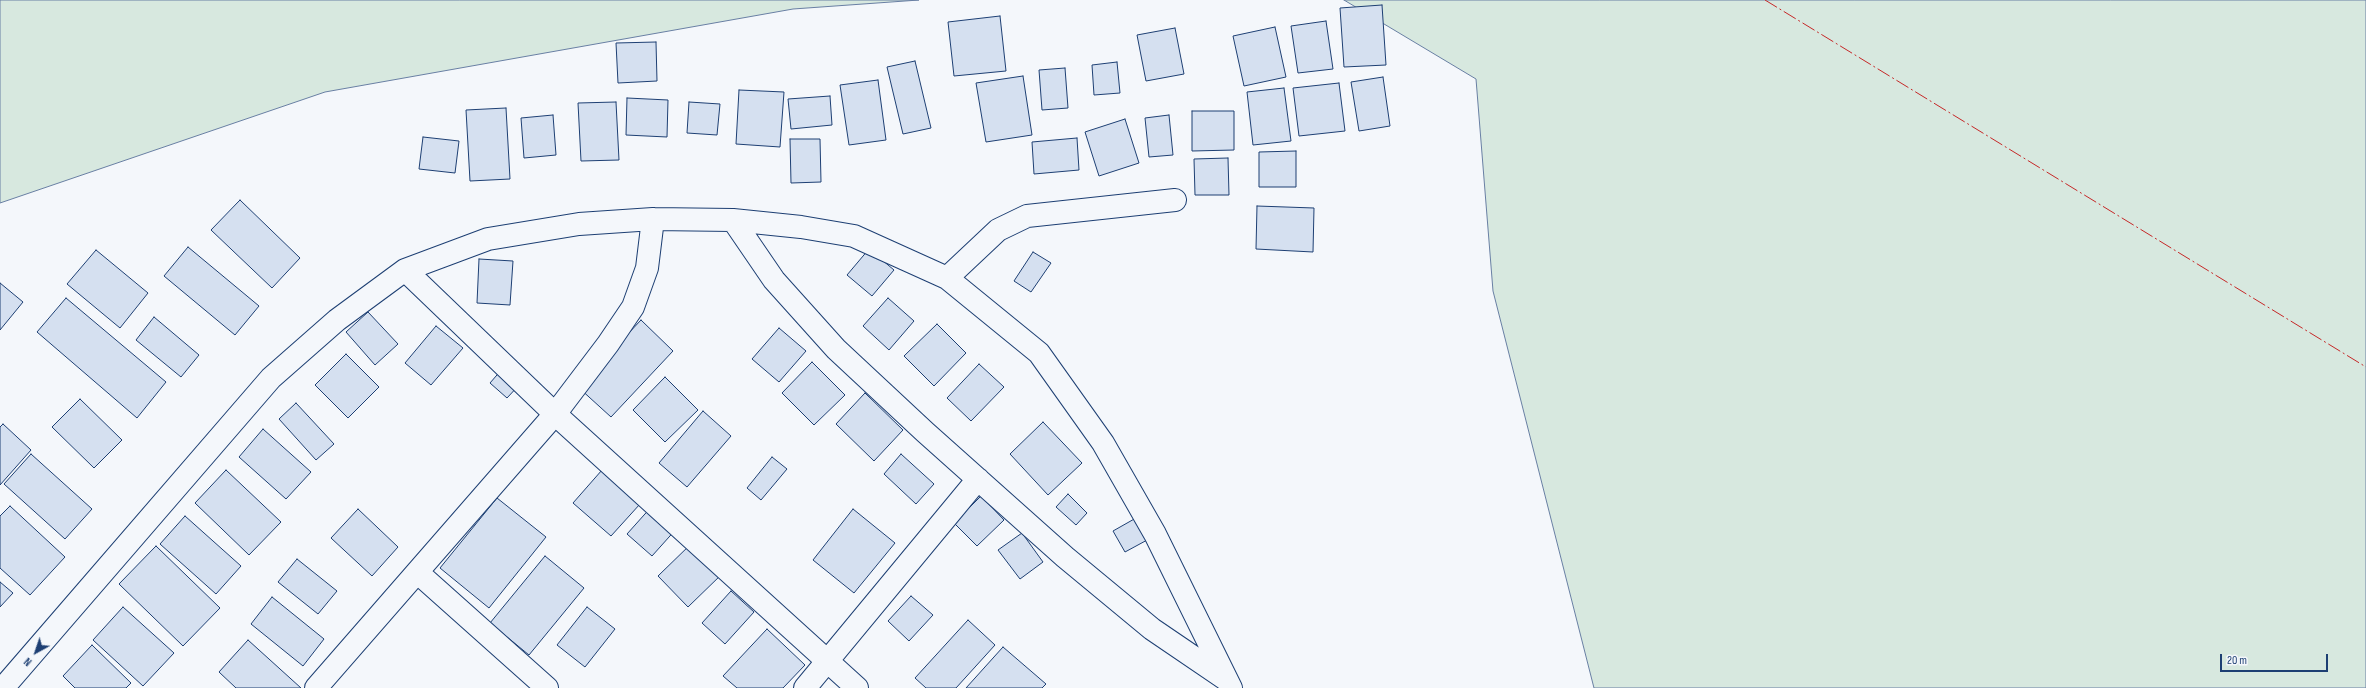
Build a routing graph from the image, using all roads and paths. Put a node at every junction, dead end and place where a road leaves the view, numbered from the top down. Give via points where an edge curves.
1 (1175, 200) dead end
2 (653, 219) junction
3 (733, 220) junction
4 (404, 270) junction
5 (947, 278) junction
6 (555, 414) junction
7 (978, 479) junction
8 (417, 572) junction
9 (827, 661) junction
10 (1229, 684) edge
11 (3, 688) edge
12 (316, 688) edge
13 (547, 688) edge
14 (805, 688) edge
15 (857, 688) edge

1 - 5 street via 1027,216 998,230
2 - 3 street
2 - 4 street via 579,224 488,239
2 - 6 street via 647,268 633,307
3 - 5 street via 854,236
3 - 7 street via 774,280 836,349
4 - 6 street
4 - 11 street via 337,320 271,378
5 - 10 street via 1039,353 1103,443 1155,534
6 - 8 street
6 - 9 street
7 - 9 street
7 - 10 street via 1065,557 1152,629
8 - 12 street
8 - 13 street
9 - 14 street
9 - 15 street

